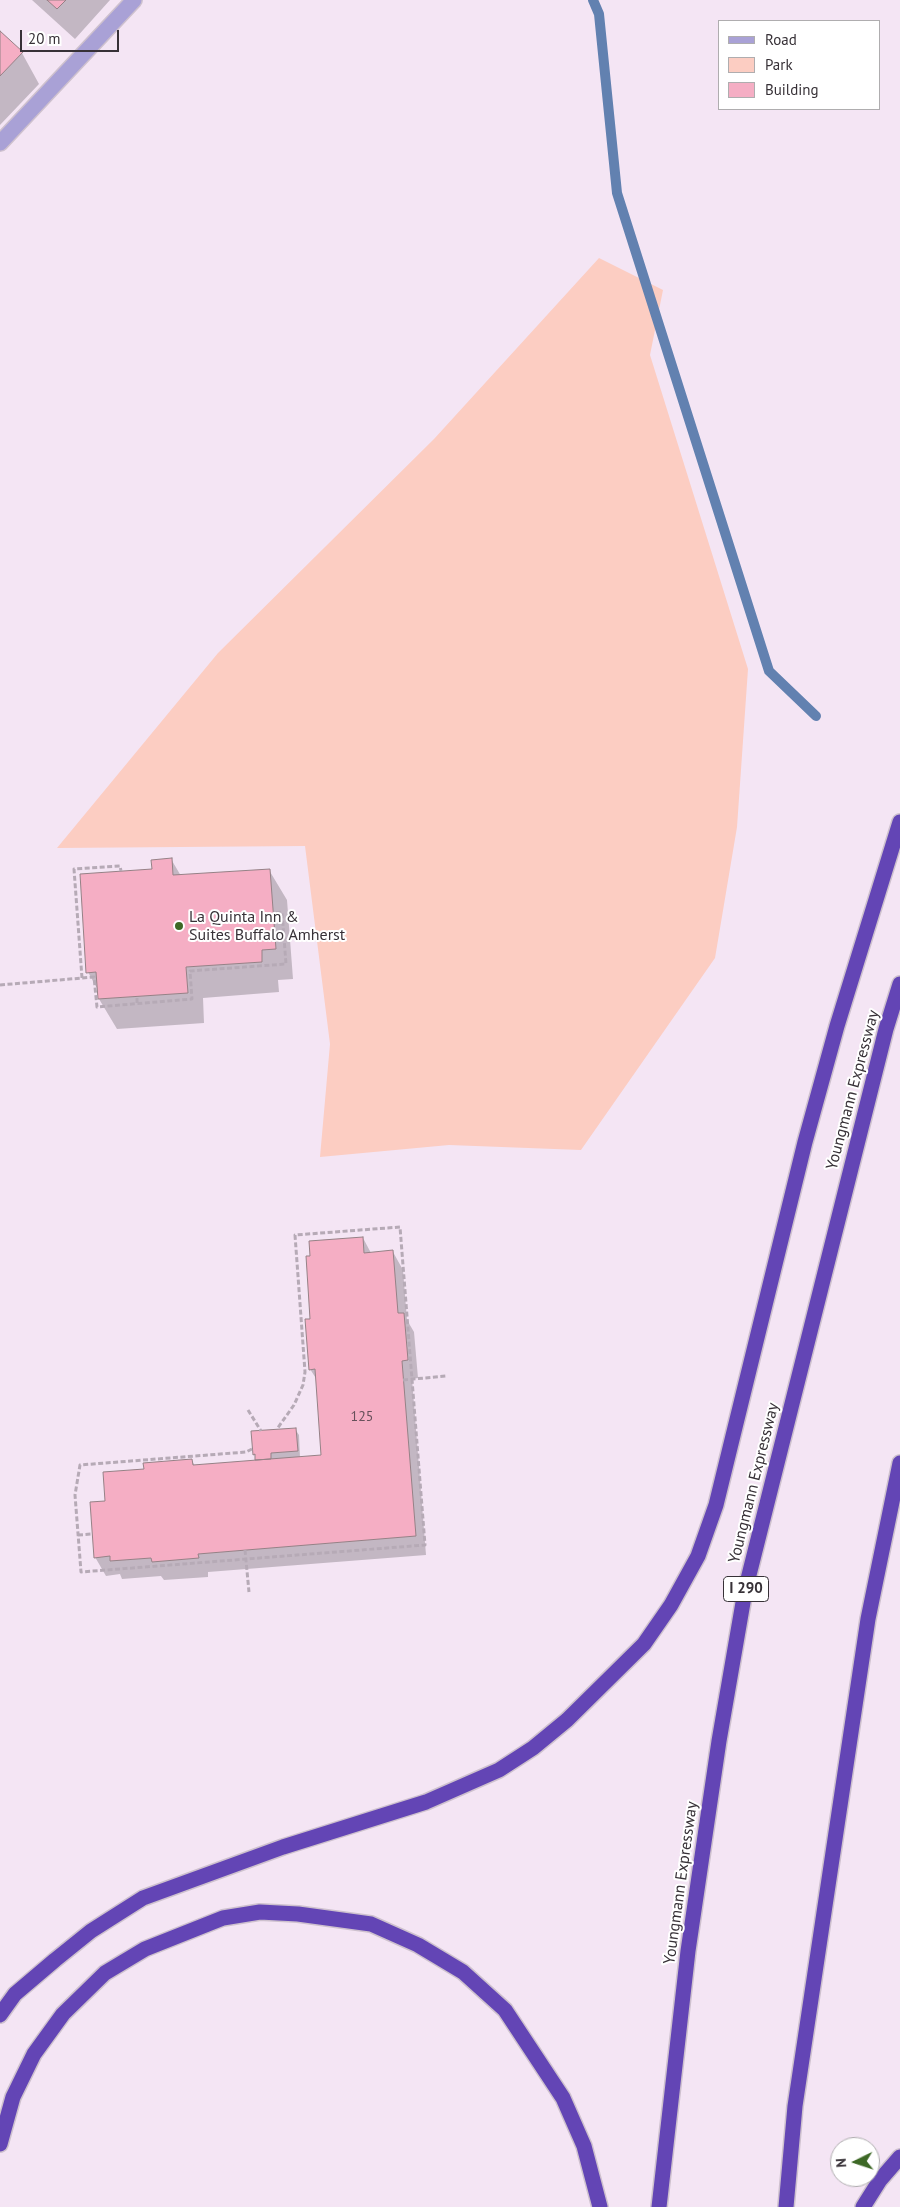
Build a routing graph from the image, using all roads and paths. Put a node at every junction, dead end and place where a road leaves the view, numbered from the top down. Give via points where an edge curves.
1 (134, 0) edge
2 (0, 143) edge
3 (900, 822) edge
4 (121, 871) dead end
5 (273, 913) dead end
6 (79, 940) junction
7 (84, 940) dead end
8 (82, 978) junction
9 (900, 984) edge
10 (0, 985) edge
11 (137, 996) dead end
12 (137, 1003) junction
13 (331, 1233) junction
14 (332, 1240) dead end
15 (446, 1376) dead end
16 (412, 1379) junction
17 (403, 1380) dead end
18 (248, 1410) dead end
19 (277, 1429) dead end
20 (261, 1430) dead end
21 (252, 1448) dead end
22 (900, 1463) edge
23 (92, 1534) dead end
24 (78, 1535) junction
25 (246, 1550) dead end
26 (246, 1559) junction
27 (249, 1592) dead end
28 (0, 2015) edge
29 (0, 2144) edge
30 (900, 2157) edge
31 (600, 2207) edge
32 (659, 2207) edge
33 (786, 2207) edge
34 (862, 2207) edge

1 - 2 street
3 - 28 highway via 807,1133 716,1505 698,1556 671,1605 644,1644 567,1720 499,1770 426,1802 283,1847 143,1898 91,1931 55,1960 15,1994
4 - 6 path via 120,866 74,869
5 - 12 path via 282,912 286,964 190,972 192,999
6 - 7 path
6 - 8 path
8 - 10 path
8 - 12 path via 94,977 96,1007
9 - 32 highway, Youngmann Expressway / I 290 via 745,1591 688,1950
11 - 12 path
13 - 14 path
13 - 16 path via 400,1228
13 - 19 path via 295,1235 304,1385
15 - 16 path
16 - 17 path
16 - 26 path via 425,1545
18 - 20 path
21 - 24 path via 246,1452 80,1465 75,1495
22 - 33 highway via 866,1629 795,2106
23 - 24 path
24 - 26 path via 81,1572
25 - 26 path
26 - 27 path
29 - 31 highway via 13,2097 34,2054 63,2014 105,1973 145,1949 223,1918 260,1912 298,1914 371,1924 418,1945 463,1972 505,2010 563,2098 584,2146
30 - 34 highway

